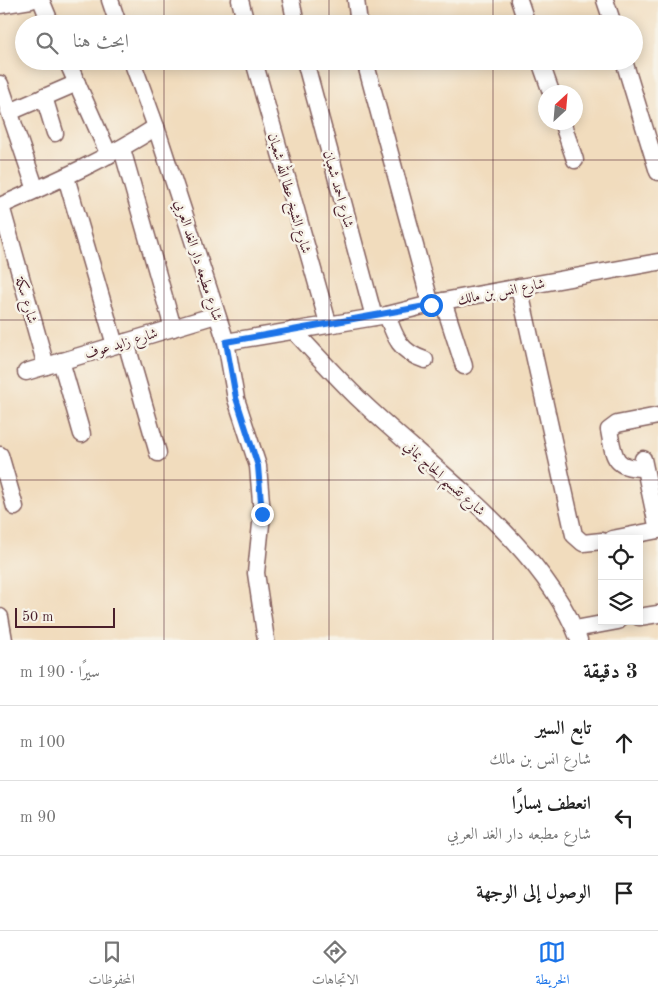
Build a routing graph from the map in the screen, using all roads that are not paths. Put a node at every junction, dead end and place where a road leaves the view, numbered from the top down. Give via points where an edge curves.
1 (31, 0) edge
2 (41, 0) edge
3 (110, 0) edge
4 (240, 0) edge
5 (291, 0) edge
6 (356, 0) edge
7 (519, 0) edge
8 (606, 0) edge
9 (0, 5) edge
10 (47, 15) edge
11 (115, 15) edge
12 (244, 15) edge
13 (294, 15) edge
14 (358, 15) edge
15 (525, 15) edge
16 (610, 15) edge
17 (71, 70) edge
18 (135, 70) edge
19 (257, 70) edge
20 (308, 70) edge
21 (368, 70) edge
22 (543, 70) edge
23 (627, 70) edge
24 (76, 83) junction
25 (0, 84) edge
26 (549, 85) edge
27 (44, 97) junction
28 (10, 112) junction
29 (156, 127) junction
30 (565, 130) edge
31 (55, 133) dead end
32 (116, 152) junction
33 (574, 160) dead end
34 (658, 172) edge
35 (66, 177) junction
36 (36, 190) junction
37 (0, 206) edge
38 (658, 262) edge
39 (519, 287) junction
40 (437, 303) junction
41 (216, 315) junction
42 (381, 316) junction
43 (328, 323) junction
44 (174, 328) junction
45 (293, 330) junction
46 (226, 342) junction
47 (121, 344) junction
48 (425, 360) dead end
49 (53, 364) junction
50 (464, 366) dead end
51 (26, 372) dead end
52 (658, 416) edge
53 (82, 434) dead end
54 (158, 454) dead end
55 (0, 455) edge
56 (15, 507) dead end
57 (658, 530) edge
58 (632, 535) edge
59 (598, 541) edge
60 (658, 614) edge
61 (643, 616) edge
62 (0, 617) edge
63 (607, 625) edge
64 (578, 635) edge
65 (4, 640) edge
66 (266, 640) edge

1 - 9 street
2 - 10 street
3 - 11 street
4 - 12 street
5 - 13 street
6 - 14 street
7 - 15 street
8 - 16 street
17 - 24 street
18 - 29 street, شارع مطبعه دار الغد العربي
19 - 43 street, شارع الشيخ عطا الله شعبان
20 - 42 street, شارع احمد شعبان
21 - 40 street
22 - 26 street
23 - 34 street
24 - 27 street
24 - 32 street
25 - 28 street
27 - 28 street
27 - 31 street
28 - 36 street
29 - 32 street
29 - 41 street, شارع مطبعه دار الغد العربي
30 - 33 street
32 - 35 street
32 - 44 street
35 - 36 street
35 - 47 street
36 - 37 street
37 - 49 street, شارع سكة
38 - 39 street, شارع انس بن مالك
39 - 40 street, شارع انس بن مالك
39 - 59 street via 574,535 583,543
40 - 42 street, شارع انس بن مالك
40 - 50 street
41 - 44 street, شارع زايد عوف
41 - 46 street, شارع مطبعه دار الغد العربي
42 - 43 street, شارع انس بن مالك
42 - 48 street, شارع احمد شعبان via 401,348
43 - 45 street, شارع انس بن مالك
44 - 47 street, شارع زايد عوف
45 - 46 street, شارع انس بن مالك
45 - 64 street, شارع تقسيم الحاج يماني via 360,400 504,532 548,585
46 - 66 street, شارع مطبعه دار الغد العربي via 236,398 252,443 262,490 256,573
47 - 49 street, شارع زايد عوف
47 - 54 street
49 - 51 street, شارع زايد عوف
49 - 53 street, شارع سكة
52 - 57 street via 617,424 610,430 618,463 626,467 644,464
55 - 56 street
57 - 58 street
60 - 61 street
62 - 65 street
63 - 64 street

